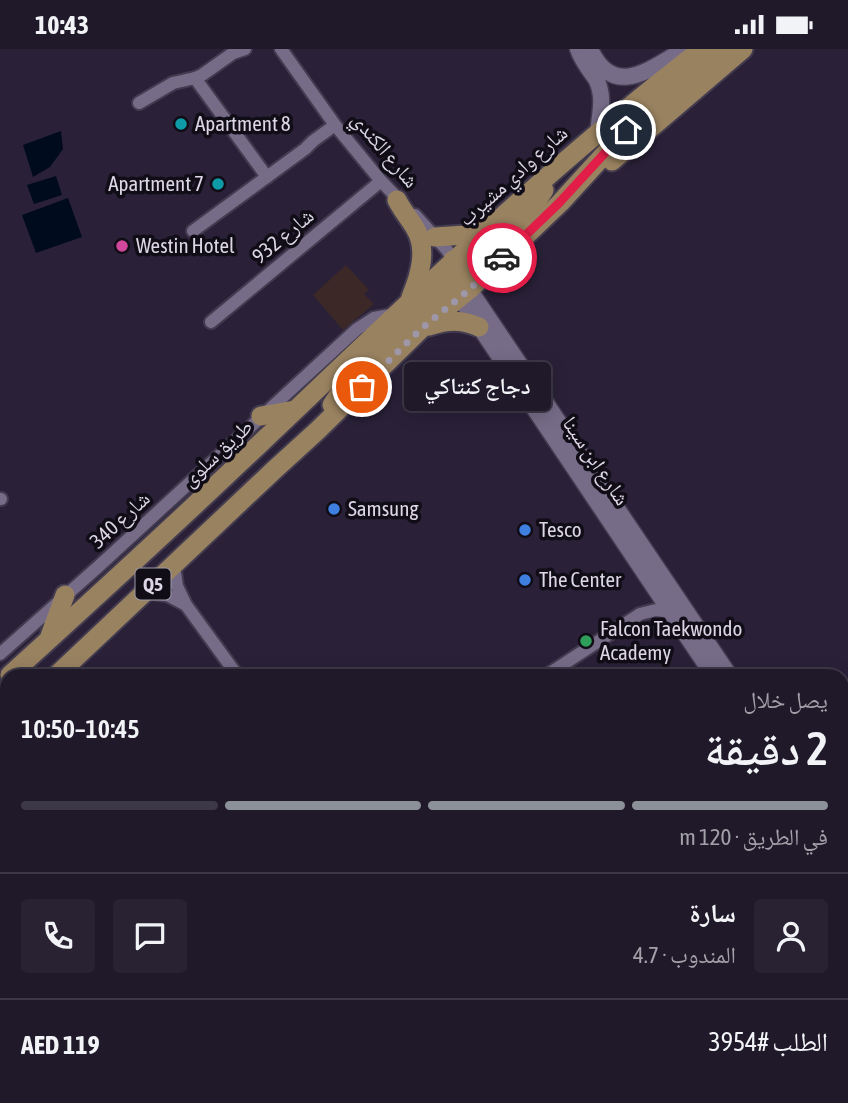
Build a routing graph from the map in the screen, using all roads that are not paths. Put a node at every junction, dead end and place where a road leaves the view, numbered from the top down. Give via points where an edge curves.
1 (281, 49) edge
2 (578, 49) edge
3 (590, 49) edge
4 (685, 49) edge
5 (702, 49) edge
6 (720, 49) edge
7 (743, 49) edge
8 (238, 50) edge
9 (195, 78) junction
10 (139, 103) dead end
11 (338, 127) junction
12 (597, 132) junction
13 (559, 165) junction
14 (267, 177) junction
15 (381, 181) junction
16 (397, 200) junction
17 (559, 203) junction
18 (490, 226) junction
19 (193, 231) dead end
20 (435, 237) junction
21 (456, 279) junction
22 (403, 307) junction
23 (211, 322) dead end
24 (479, 327) junction
25 (421, 329) junction
26 (296, 409) junction
27 (261, 416) junction
28 (323, 425) junction
29 (174, 565) junction
30 (651, 581) junction
31 (146, 592) junction
32 (65, 595) junction
33 (186, 605) junction
34 (672, 613) junction
35 (639, 614) junction
36 (48, 640) junction
37 (0, 654) edge
38 (17, 669) edge
39 (63, 669) edge
40 (233, 669) edge
41 (556, 669) edge
42 (709, 669) edge
43 (725, 669) edge

1 - 11 street, شارع الكندي
2 - 12 street via 601,94
3 - 4 street via 605,71 628,78
4 - 12 main road via 624,101
5 - 12 main road, شارع وادي مشيرب / Q5
6 - 17 main road, Q5 via 634,123
7 - 17 main road
8 - 9 street
9 - 10 street via 173,83
9 - 14 street
11 - 14 street via 323,143 305,149
11 - 15 street, شارع الكندي
12 - 13 main road, شارع وادي مشيرب / Q5
13 - 18 main road, شارع وادي مشيرب / Q5
13 - 21 main road via 533,206
14 - 19 street
15 - 16 street, شارع الكندي
15 - 23 street, شارع 932
16 - 20 street, شارع الكندي
16 - 22 main road via 421,242 420,271
17 - 21 main road, Q5
18 - 20 main road via 464,235
18 - 21 main road, شارع وادي مشيرب / Q5
20 - 21 street, شارع الكندي
21 - 22 main road, طريق سلوى / Q5
21 - 24 street, شارع ابن سينا
21 - 25 main road, Q5
21 - 28 main road via 350,379
21 - 43 street, شارع ابن سينا
22 - 26 main road, طريق سلوى / Q5
22 - 27 street, شارع 340 via 362,324
24 - 25 main road via 454,320
24 - 30 street, شارع ابن سينا
25 - 28 main road, Q5
26 - 27 main road
26 - 36 main road, طريق سلوى / Q5
27 - 32 street, شارع 340
28 - 29 main road, Q5
29 - 31 main road, Q5
29 - 33 street
30 - 34 street, شارع ابن سينا
30 - 35 street via 649,599
31 - 33 street via 167,595
31 - 39 main road, Q5
32 - 36 main road
32 - 37 street, شارع 340
33 - 40 street
34 - 35 street
34 - 42 street, شارع ابن سينا
35 - 41 street
36 - 38 main road, طريق سلوى / Q5

